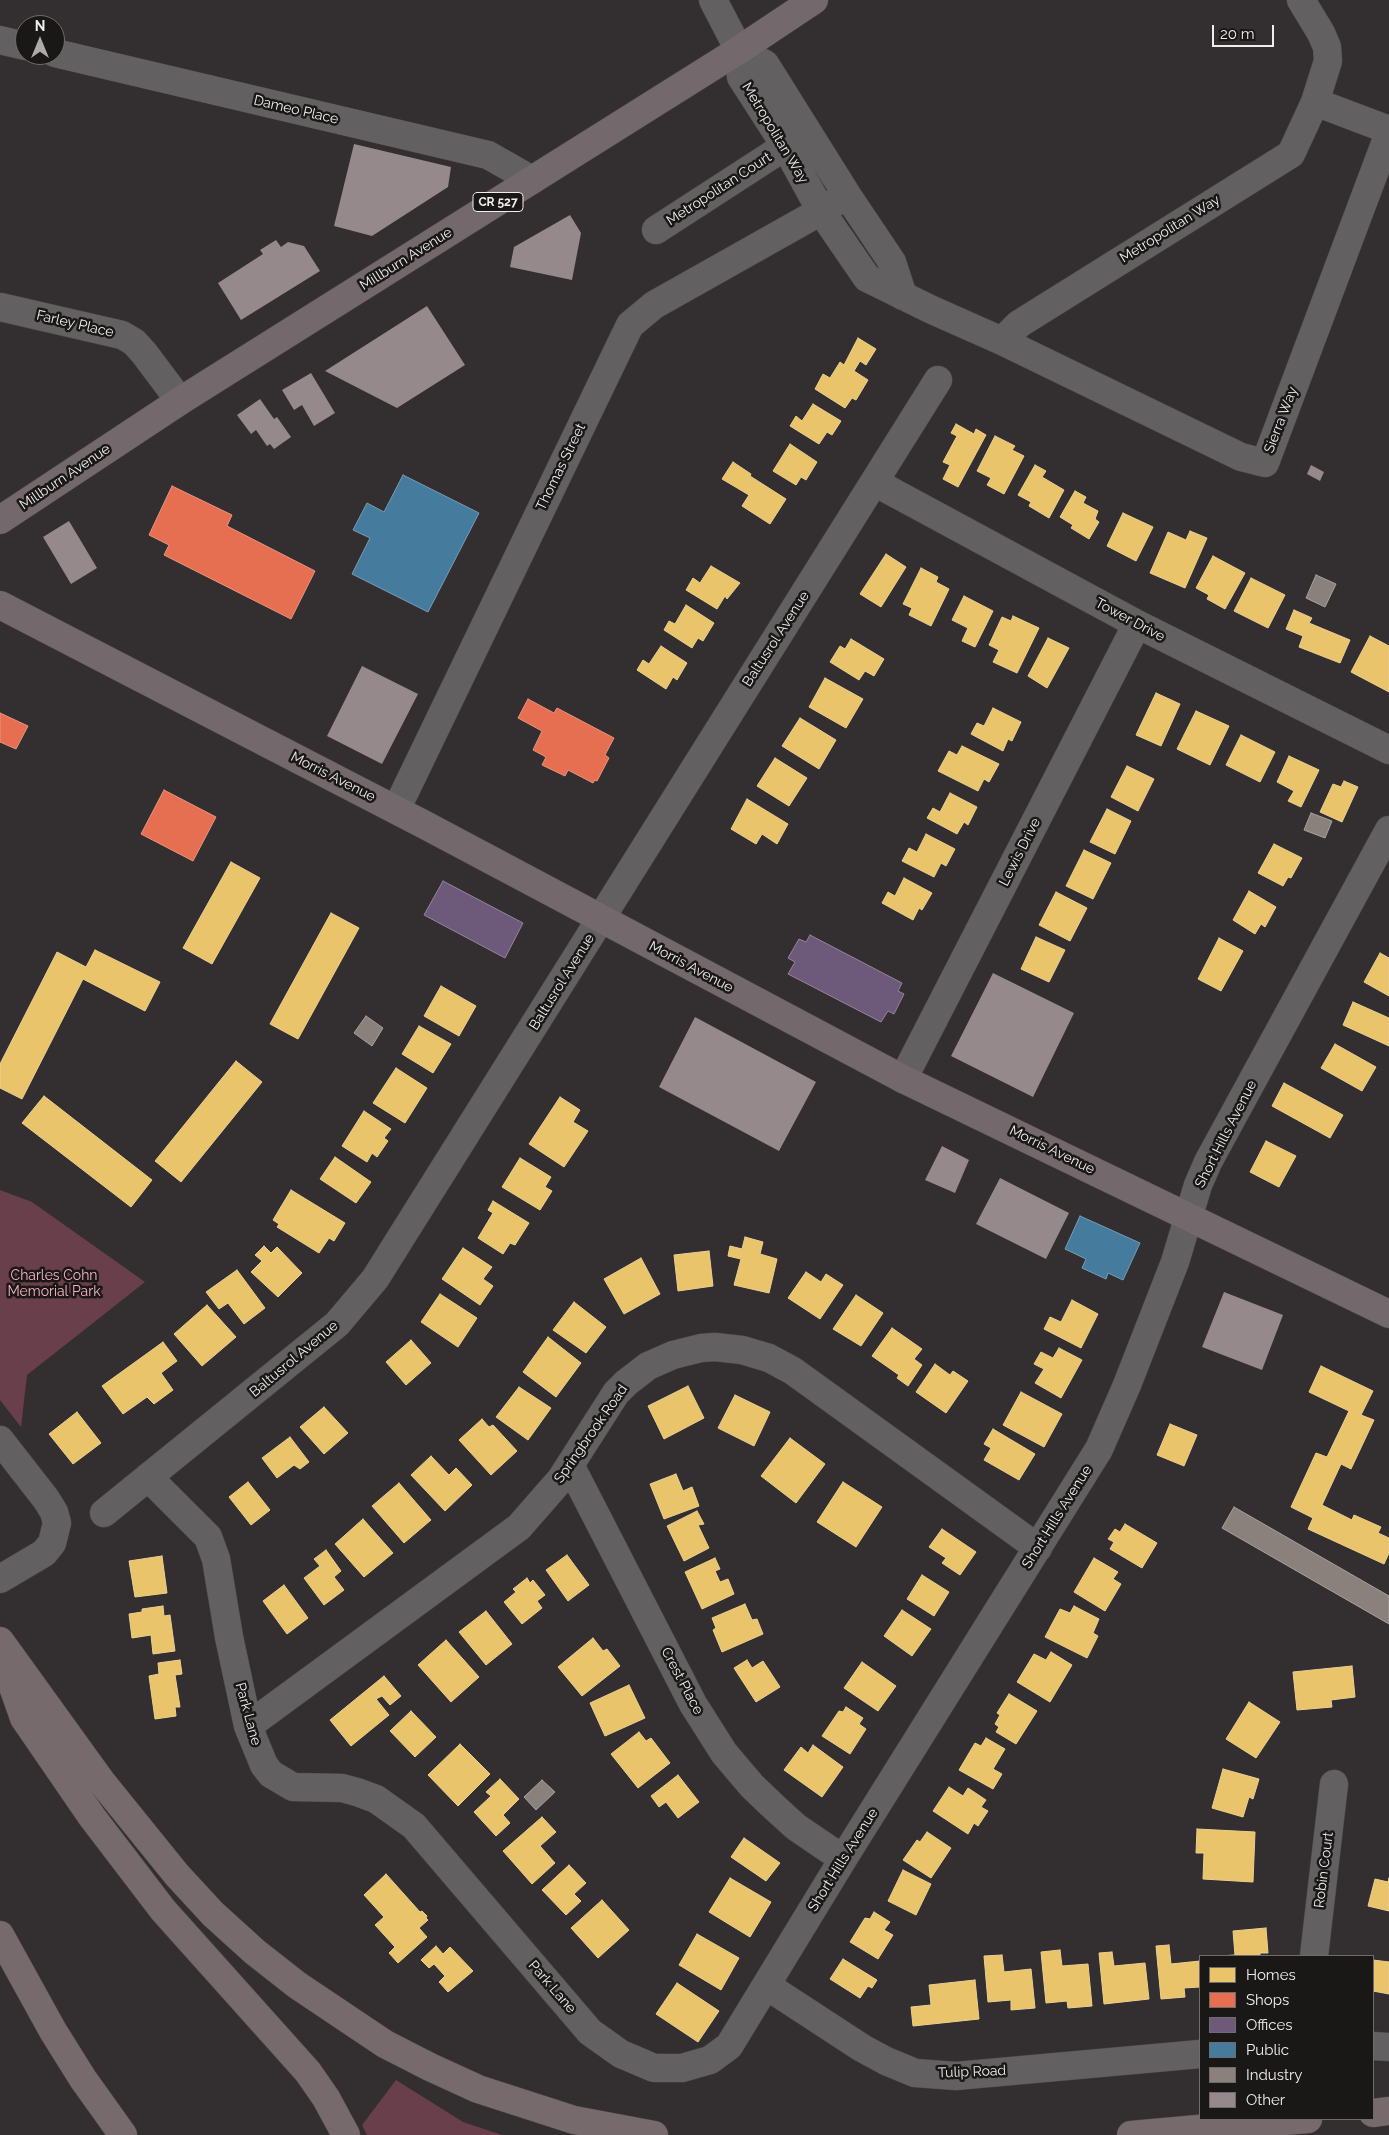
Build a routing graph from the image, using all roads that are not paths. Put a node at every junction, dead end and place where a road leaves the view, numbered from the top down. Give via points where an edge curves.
1 (713, 0) edge
2 (814, 0) edge
3 (1301, 0) edge
4 (0, 40) edge
5 (15, 44) edge
6 (739, 50) junction
7 (65, 55) edge
8 (1315, 102) junction
9 (1389, 132) edge
10 (796, 139) junction
11 (532, 180) junction
12 (846, 195) junction
13 (821, 212) junction
14 (656, 230) dead end
15 (904, 296) junction
16 (0, 307) edge
17 (1002, 341) junction
18 (938, 380) dead end
19 (180, 401) junction
20 (876, 483) junction
21 (0, 520) edge
22 (0, 605) edge
23 (1137, 624) junction
24 (1389, 750) edge
25 (396, 810) junction
26 (1389, 830) edge
27 (602, 920) junction
28 (903, 1079) junction
29 (1189, 1216) junction
30 (1389, 1314) edge
31 (0, 1440) edge
32 (570, 1465) junction
33 (148, 1477) junction
34 (104, 1513) dead end
35 (1038, 1548) junction
36 (3, 1577) edge
37 (0, 1641) edge
38 (0, 1648) edge
39 (248, 1726) junction
40 (1334, 1784) dead end
41 (842, 1859) junction
42 (0, 1935) edge
43 (1314, 1955) edge
44 (767, 1986) junction
45 (600, 2039) joint
46 (1374, 2046) edge
47 (1389, 2047) edge
48 (1199, 2054) edge
49 (1389, 2111) edge
50 (1374, 2113) edge
51 (1297, 2120) edge
52 (123, 2135) edge
53 (346, 2135) edge
54 (654, 2135) edge
55 (1131, 2135) edge

1 - 6 street
2 - 6 main road, Millburn Avenue / CR 527
3 - 8 street, Metropolitan Way via 1327,47 1328,61
4 - 5 street
6 - 10 street, Metropolitan Way via 765,64
6 - 11 main road, Millburn Avenue / CR 527
7 - 11 street, Dameo Place via 488,155
8 - 9 street
8 - 17 street, Metropolitan Way via 1291,154 1019,324
9 - 17 street, Sierra Way via 1265,463 1240,457
10 - 12 street, Metropolitan Way
10 - 13 street, Metropolitan Way
10 - 14 street, Metropolitan Court
11 - 19 main road, Millburn Avenue / CR 527
12 - 13 street, Thomas Street
12 - 15 street, Metropolitan Way via 892,262
13 - 15 street, Metropolitan Way via 867,278
13 - 25 street, Thomas Street via 654,305 630,325
15 - 17 street, Metropolitan Way
16 - 19 street, Farley Place via 122,335 134,342
18 - 20 street, Baltusrol Avenue
19 - 21 main road, Millburn Avenue / CR 527
20 - 23 street, Tower Drive
20 - 27 street, Baltusrol Avenue via 719,728
22 - 25 main road, Morris Avenue
23 - 24 street, Tower Drive
23 - 28 street, Lewis Drive
25 - 27 main road, Morris Avenue
26 - 29 street, Short Hills Avenue via 1208,1162
27 - 28 main road, Morris Avenue
27 - 33 street, Baltusrol Avenue via 375,1279 338,1324
28 - 29 main road, Morris Avenue
29 - 30 main road, Morris Avenue
29 - 35 street, Short Hills Avenue via 1127,1385 1099,1449
31 - 36 street via 46,1499 57,1523 52,1543 44,1553
32 - 35 street, Springbrook Road via 616,1393 648,1366 674,1354 701,1348 742,1350 769,1358 793,1371
32 - 39 street, Springbrook Road via 561,1480 518,1527
32 - 41 street, Crest Place via 693,1704 724,1753 774,1807
33 - 34 street, Baltusrol Avenue
33 - 39 street, Park Lane via 208,1537 216,1558
35 - 41 street, Short Hills Avenue
37 - 54 highway via 101,1781 177,1875 213,1914 297,1985 385,2044 478,2089 574,2120
38 - 53 highway via 24,1718 92,1817 163,1910 308,2072
39 - 45 street, Park Lane via 264,1765 280,1780 293,1787 342,1788 358,1792 376,1799 414,1826 590,2032
40 - 43 street, Robin Court
41 - 44 street, Short Hills Avenue
42 - 52 highway via 73,2063
44 - 45 street, Short Hills Avenue via 729,2046 710,2060 682,2068 654,2068 621,2054
44 - 48 street, Tulip Road via 862,2048 916,2073 956,2076
46 - 47 street
49 - 50 highway
51 - 55 highway

